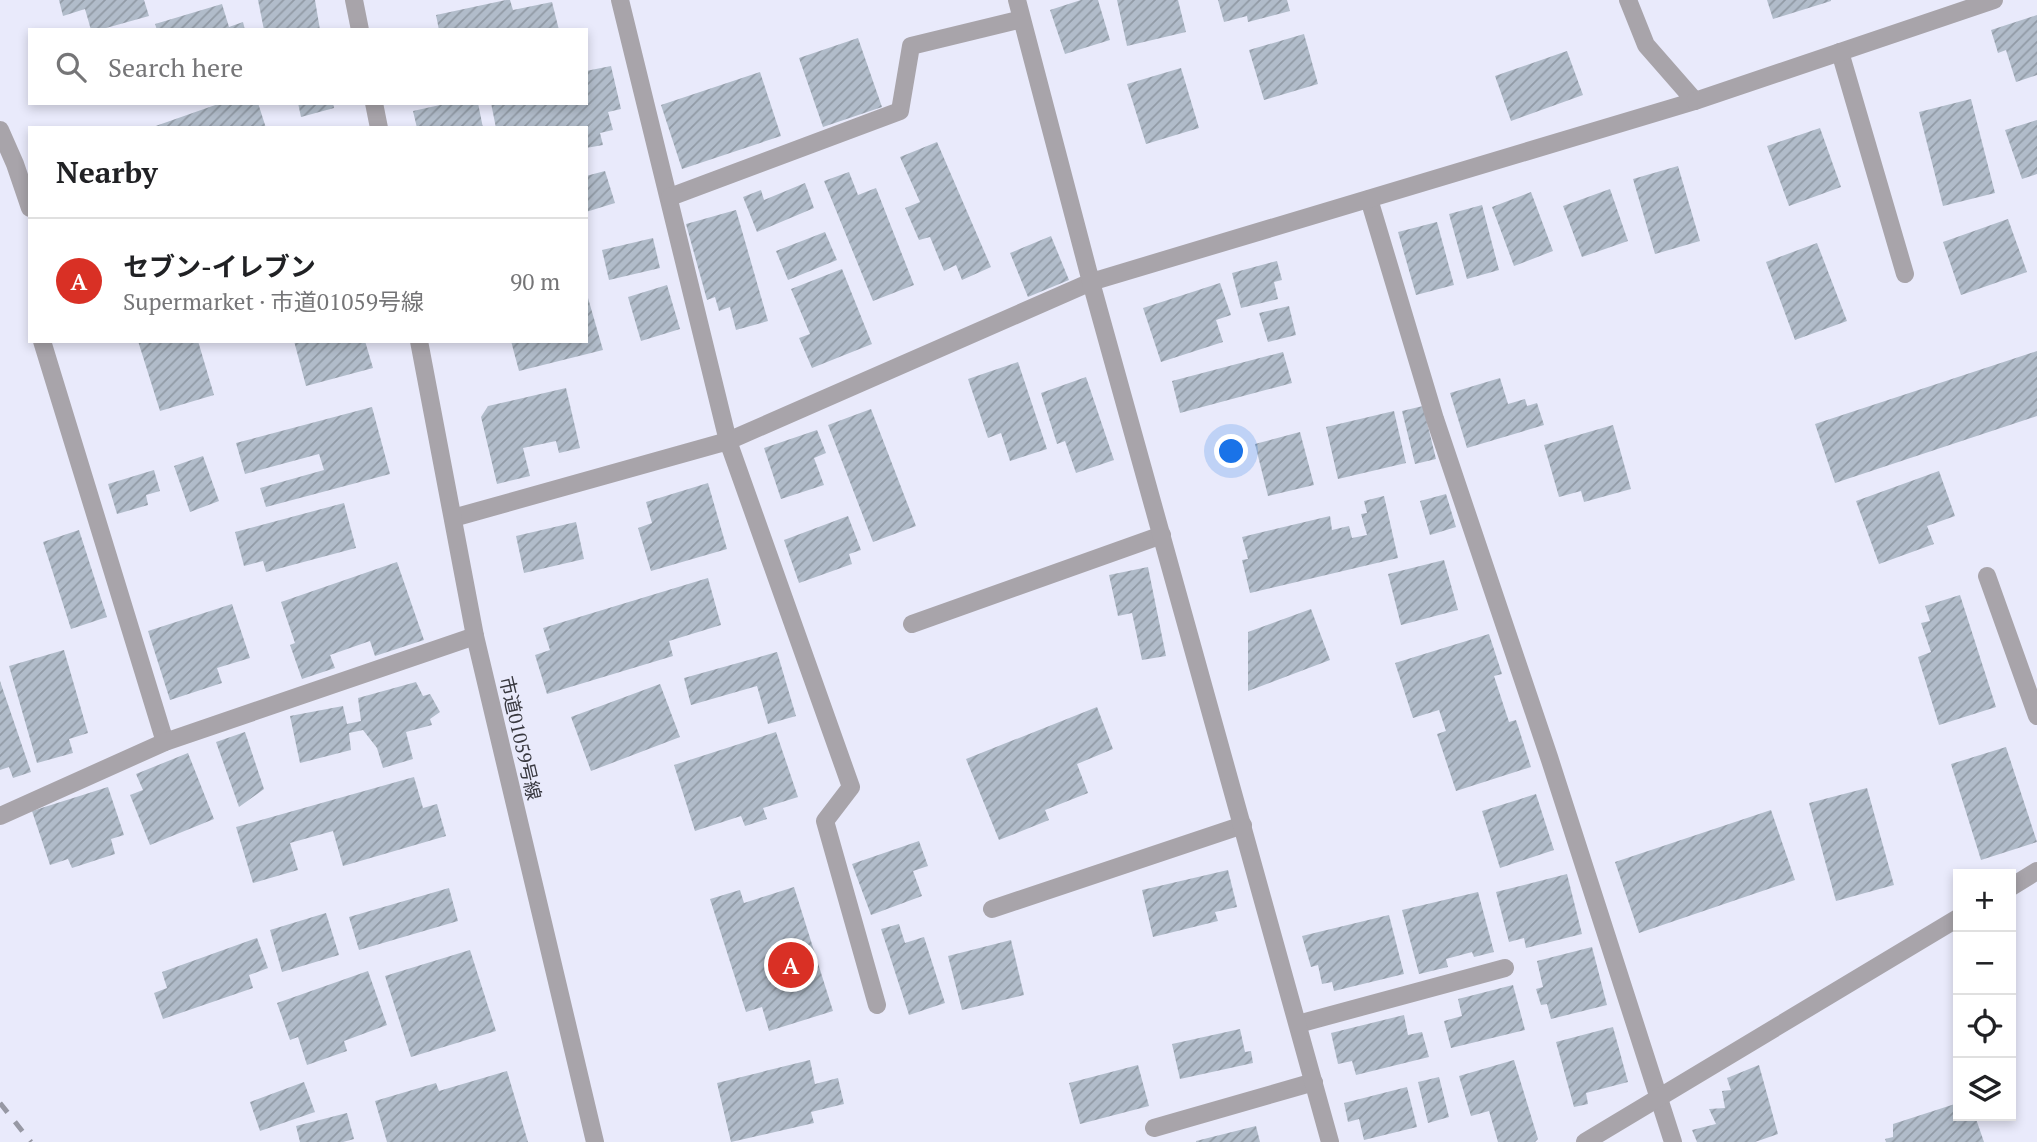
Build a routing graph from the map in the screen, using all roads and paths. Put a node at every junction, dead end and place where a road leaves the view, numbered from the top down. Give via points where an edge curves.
1 (354, 0) edge
2 (620, 0) edge
3 (1017, 0) edge
4 (1628, 0) edge
5 (1994, 0) edge
6 (1022, 19) junction
7 (360, 28) edge
8 (1840, 52) junction
9 (1695, 101) junction
10 (374, 105) edge
11 (379, 126) edge
12 (0, 130) edge
13 (670, 197) junction
14 (1369, 199) junction
15 (28, 202) edge
16 (1905, 274) dead end
17 (1091, 282) junction
18 (43, 343) edge
19 (419, 343) edge
20 (728, 441) junction
21 (453, 518) junction
22 (1162, 535) junction
23 (1987, 576) dead end
24 (912, 624) dead end
25 (475, 636) junction
26 (2037, 716) edge
27 (165, 742) junction
28 (0, 816) edge
29 (1242, 825) junction
30 (2037, 871) edge
31 (2016, 884) edge
32 (992, 909) dead end
33 (1953, 921) edge
34 (1505, 968) dead end
35 (877, 1005) dead end
36 (1298, 1024) junction
37 (1314, 1082) junction
38 (1658, 1098) junction
39 (1154, 1128) dead end
40 (595, 1142) edge
41 (1330, 1142) edge
42 (1585, 1142) edge
43 (1673, 1142) edge

1 - 7 street
2 - 13 street
3 - 6 street
4 - 9 street via 1646,45
5 - 8 street
6 - 13 street via 911,47 900,111
6 - 17 street
8 - 9 street
8 - 16 street
9 - 14 street
10 - 11 street
12 - 15 street
13 - 20 street
14 - 17 street
14 - 38 street via 1435,419
17 - 20 street
17 - 22 street
18 - 27 street
19 - 21 street, 市道01059号線
20 - 21 street
20 - 35 street via 851,787 825,821
21 - 25 street, 市道01059号線
22 - 24 street
22 - 29 street
23 - 26 street
25 - 27 street
25 - 40 street, 市道01059号線
27 - 28 street
29 - 32 street
29 - 36 street
30 - 31 street
33 - 38 street
34 - 36 street
36 - 37 street
37 - 39 street
37 - 41 street
38 - 42 street
38 - 43 street

